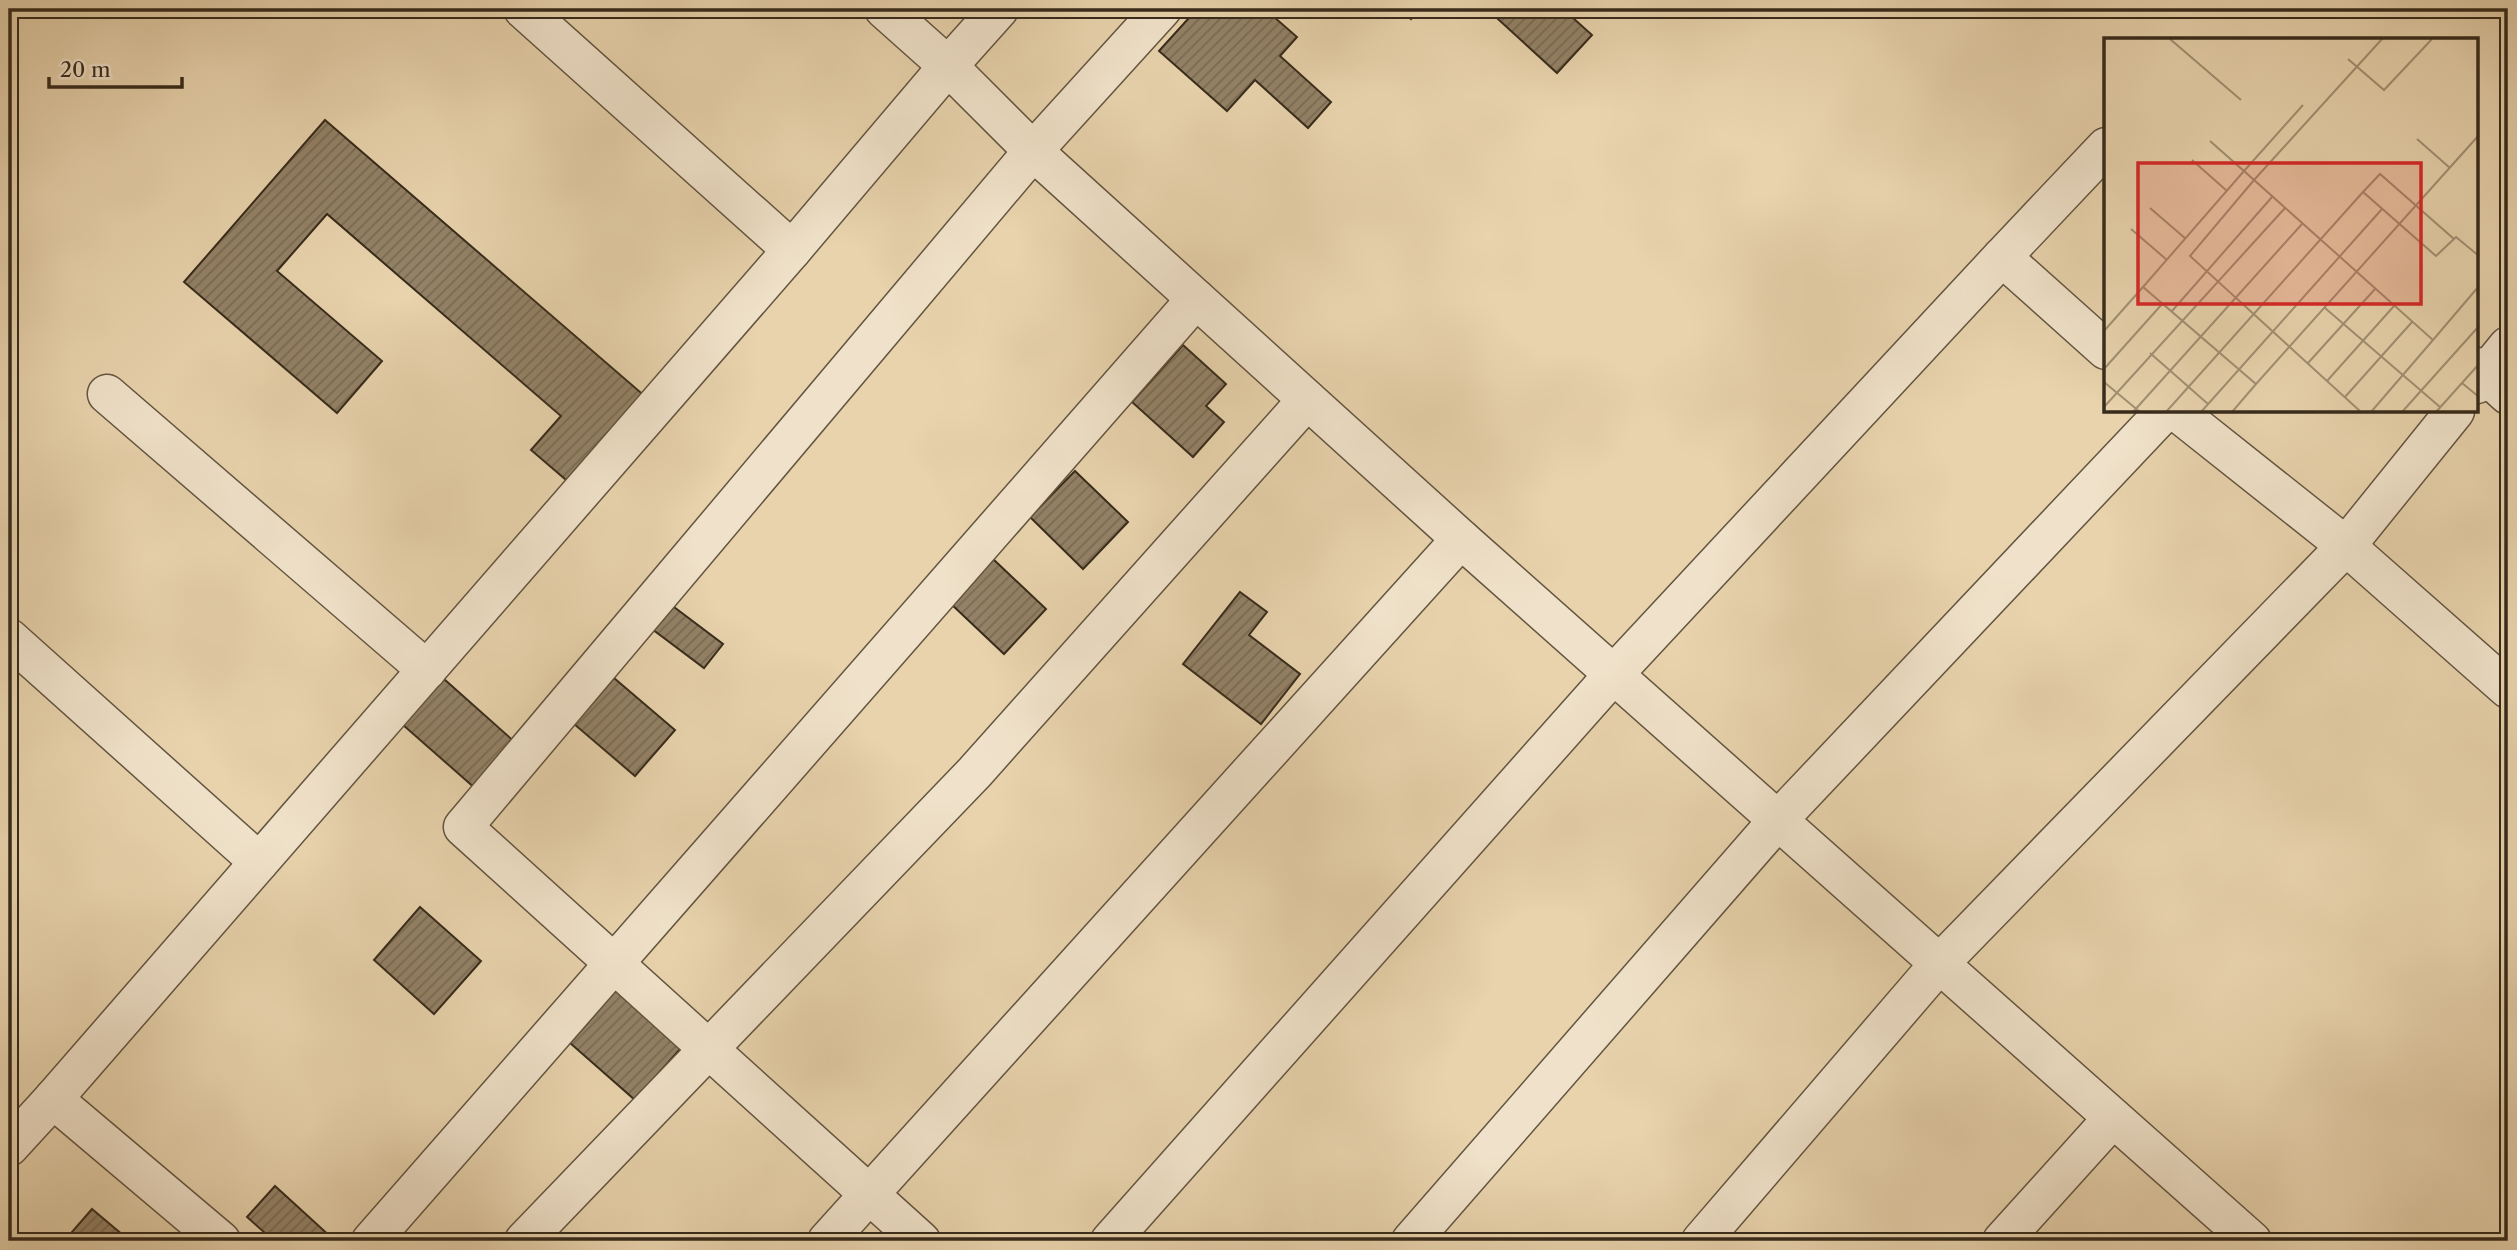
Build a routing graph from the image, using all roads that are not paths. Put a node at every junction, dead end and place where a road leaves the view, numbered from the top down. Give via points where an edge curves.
1 (523, 9) edge
2 (884, 9) edge
3 (999, 9) edge
4 (1162, 9) edge
5 (948, 66) junction
6 (2104, 149) edge
7 (1033, 151) junction
8 (792, 250) junction
9 (2001, 257) junction
10 (1196, 299) junction
11 (2104, 348) edge
12 (107, 394) dead end
13 (1307, 400) junction
14 (2163, 413) edge
15 (2179, 413) edge
16 (2453, 413) edge
17 (1461, 539) junction
18 (2346, 546) junction
19 (9, 638) edge
20 (427, 670) junction
21 (1613, 675) junction
22 (2508, 690) edge
23 (1778, 820) junction
24 (259, 862) junction
25 (614, 964) junction
26 (1939, 964) junction
27 (709, 1049) junction
28 (53, 1099) junction
29 (2113, 1118) junction
30 (9, 1147) edge
31 (870, 1195) junction
32 (221, 1241) edge
33 (371, 1241) edge
34 (524, 1241) edge
35 (827, 1241) edge
36 (921, 1241) edge
37 (1110, 1241) edge
38 (1411, 1241) edge
39 (1701, 1241) edge
40 (2001, 1241) edge
41 (2252, 1241) edge

1 - 8 street
2 - 5 street
3 - 5 street
4 - 7 street
5 - 7 street
5 - 8 street
6 - 9 street
7 - 10 street
7 - 25 street via 463,827
8 - 20 street
9 - 11 street
9 - 21 street
10 - 13 street
10 - 25 street
12 - 20 street
13 - 17 street
13 - 27 street via 975,772
14 - 23 street
15 - 18 street
16 - 18 street
17 - 21 street
17 - 31 street
18 - 22 street
18 - 26 street
19 - 24 street
20 - 24 street
21 - 23 street
21 - 37 street
23 - 26 street
23 - 38 street
24 - 28 street
25 - 27 street
25 - 33 street
26 - 29 street
26 - 39 street
27 - 31 street
27 - 34 street
28 - 30 street
28 - 32 street
29 - 40 street
29 - 41 street
31 - 35 street
31 - 36 street

